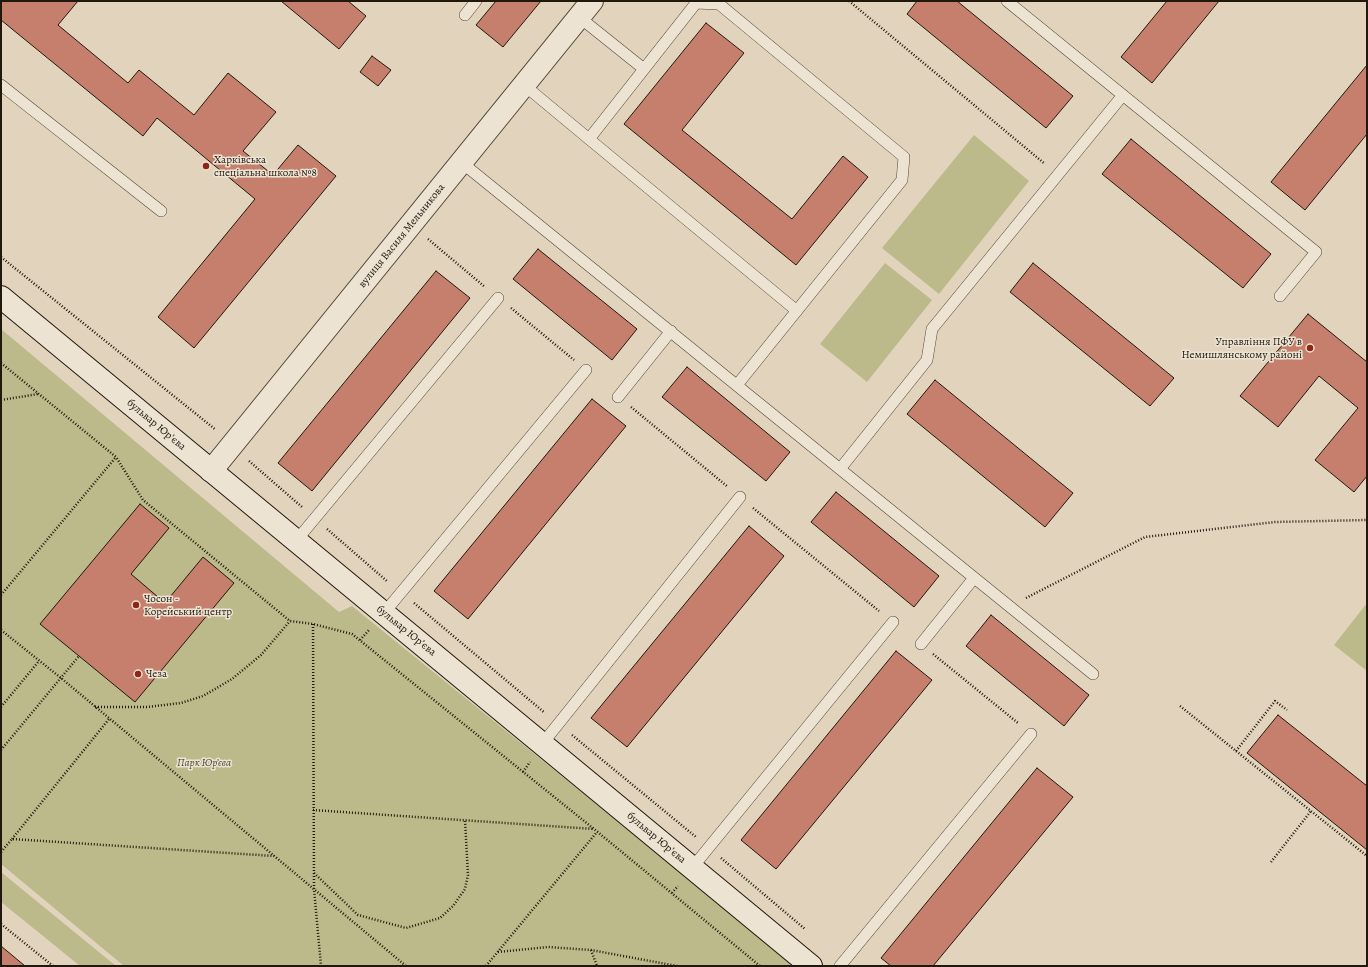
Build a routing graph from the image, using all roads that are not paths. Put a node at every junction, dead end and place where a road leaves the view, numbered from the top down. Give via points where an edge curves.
1 (476, 1) edge
2 (1008, 1) edge
3 (586, 9) edge
4 (465, 14) dead end
5 (644, 69) junction
6 (1, 84) edge
7 (524, 85) junction
8 (1122, 95) junction
9 (589, 139) junction
10 (461, 162) junction
11 (161, 211) dead end
12 (1280, 296) dead end
13 (1, 297) edge
14 (498, 298) road end
15 (797, 311) junction
16 (671, 331) junction
17 (586, 370) road end
18 (738, 386) junction
19 (618, 396) road end
20 (840, 469) junction
21 (211, 471) junction
22 (740, 497) road end
23 (296, 541) junction
24 (974, 578) junction
25 (384, 613) junction
26 (892, 622) road end
27 (921, 644) road end
28 (1093, 674) dead end
29 (1031, 734) road end
30 (542, 743) junction
31 (692, 868) junction
32 (811, 966) edge
33 (840, 966) edge

1 - 4 lane
2 - 8 lane
3 - 5 lane
3 - 7 street, вулиця Василя Мельникова
5 - 9 lane
5 - 15 lane via 696,3 719,4 904,157 902,180
6 - 11 lane
7 - 9 lane
7 - 10 street, вулиця Василя Мельникова
8 - 12 lane via 1316,252
8 - 20 lane via 932,329 927,360
9 - 15 lane
10 - 16 lane
10 - 21 street, вулиця Василя Мельникова
13 - 21 street, бульвар Юрʼєва
14 - 23 lane
15 - 18 lane
16 - 18 lane
16 - 19 lane
17 - 25 lane
18 - 20 lane
20 - 24 lane
21 - 23 street, бульвар Юрʼєва
22 - 30 lane
23 - 25 street, бульвар Юрʼєва
24 - 27 lane
24 - 28 lane
25 - 30 street, бульвар Юрʼєва
26 - 31 lane
29 - 33 lane
30 - 31 street, бульвар Юрʼєва
31 - 32 street, бульвар Юрʼєва

